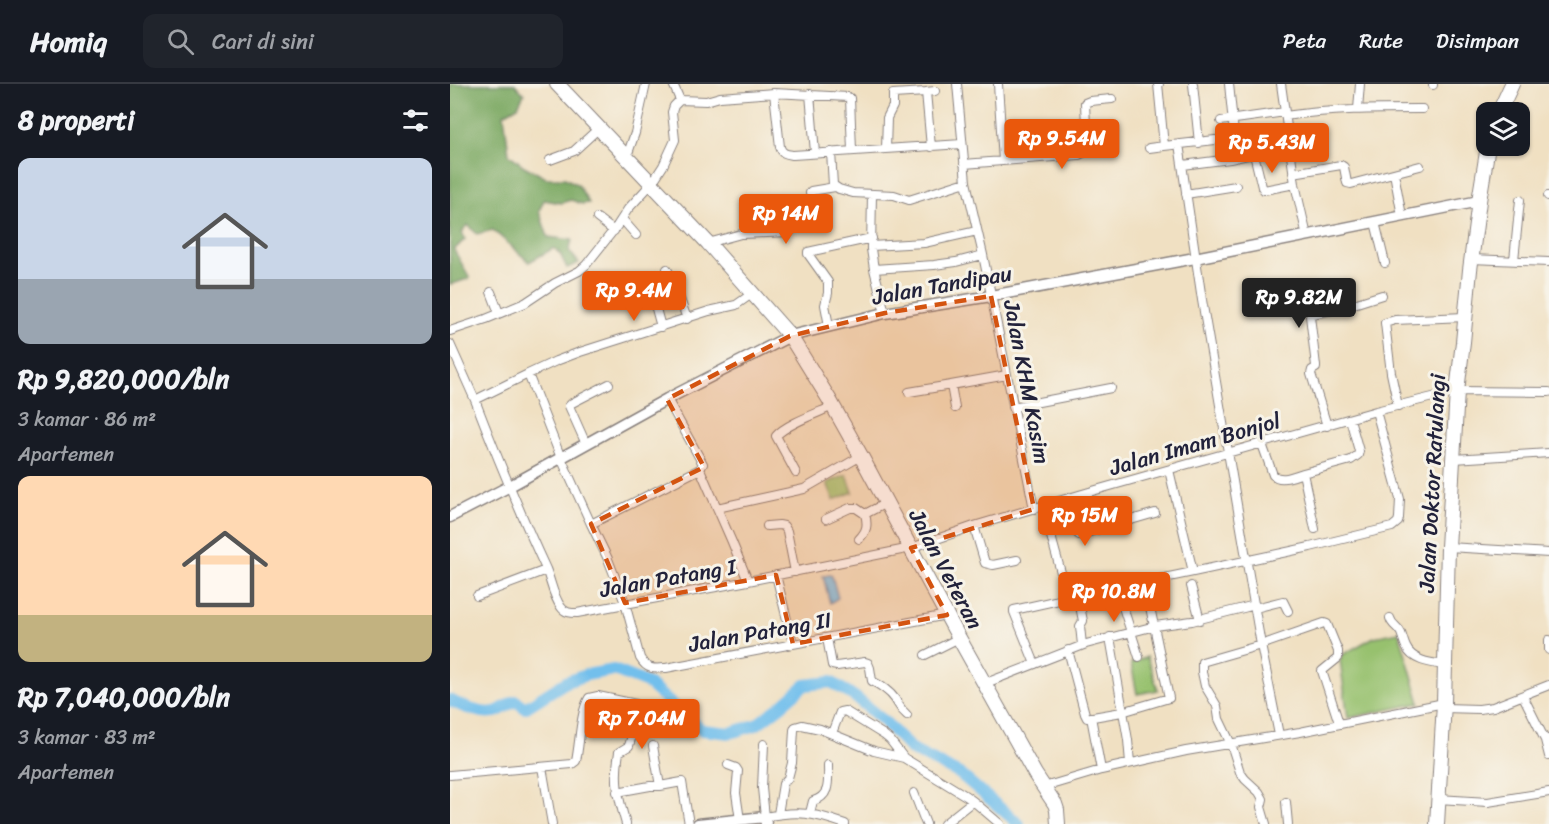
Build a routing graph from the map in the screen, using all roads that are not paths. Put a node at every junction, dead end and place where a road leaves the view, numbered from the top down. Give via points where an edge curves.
1 (557, 84) edge
2 (646, 84) edge
3 (673, 84) edge
4 (957, 84) edge
5 (998, 84) edge
6 (1158, 84) edge
7 (1192, 84) edge
8 (1229, 84) edge
9 (1281, 84) edge
10 (1360, 84) edge
11 (1512, 84) edge
12 (935, 91) dead end
13 (926, 92) junction
14 (774, 93) junction
15 (810, 94) junction
16 (1112, 99) dead end
17 (680, 100) junction
18 (1504, 102) edge
19 (1358, 109) junction
20 (1422, 109) dead end
21 (1285, 114) junction
22 (1233, 118) junction
23 (1221, 121) dead end
24 (599, 128) junction
25 (1234, 133) dead end
26 (1215, 140) dead end
27 (1199, 143) junction
28 (962, 144) junction
29 (1179, 144) junction
30 (1164, 146) junction
31 (1289, 146) junction
32 (931, 147) junction
33 (1149, 148) dead end
34 (886, 149) junction
35 (852, 151) junction
36 (831, 152) junction
37 (815, 153) junction
38 (1254, 154) junction
39 (627, 156) junction
40 (1486, 156) edge
41 (550, 160) dead end
42 (1003, 160) junction
43 (964, 164) junction
44 (1183, 165) junction
45 (1420, 166) dead end
46 (1293, 173) junction
47 (1394, 173) junction
48 (966, 182) junction
49 (652, 183) junction
50 (1295, 184) junction
51 (1236, 186) dead end
52 (835, 187) junction
53 (872, 194) junction
54 (1186, 194) junction
55 (1520, 200) dead end
56 (1479, 201) junction
57 (1402, 216) junction
58 (597, 218) dead end
59 (622, 219) junction
60 (1375, 222) junction
61 (614, 231) junction
62 (977, 231) junction
63 (636, 235) dead end
64 (1307, 236) junction
65 (871, 242) junction
66 (708, 243) junction
67 (983, 255) junction
68 (1195, 258) junction
69 (1471, 259) junction
70 (1514, 260) junction
71 (1549, 262) edge
72 (1385, 263) dead end
73 (667, 269) dead end
74 (874, 269) junction
75 (650, 276) dead end
76 (491, 292) dead end
77 (753, 293) junction
78 (1382, 295) dead end
79 (991, 296) junction
80 (500, 313) junction
81 (885, 313) junction
82 (1465, 317) junction
83 (687, 319) junction
84 (829, 326) junction
85 (660, 327) junction
86 (450, 331) edge
87 (790, 336) junction
88 (450, 344) edge
89 (528, 374) junction
90 (1007, 375) junction
91 (609, 384) dead end
92 (951, 385) junction
93 (1112, 388) dead end
94 (1457, 391) junction
95 (909, 392) dead end
96 (1549, 392) edge
97 (475, 399) junction
98 (667, 399) junction
99 (833, 406) junction
100 (1398, 406) junction
101 (1013, 407) junction
102 (955, 408) dead end
103 (1376, 411) junction
104 (1350, 419) junction
105 (1327, 426) junction
106 (586, 444) junction
107 (1262, 444) junction
108 (1228, 453) junction
109 (1549, 453) edge
110 (861, 456) junction
111 (561, 458) junction
112 (1454, 459) junction
113 (700, 469) junction
114 (1169, 470) junction
115 (796, 473) dead end
116 (1304, 473) junction
117 (510, 486) junction
118 (1066, 499) junction
119 (886, 503) junction
120 (1043, 507) junction
121 (717, 508) junction
122 (1034, 509) junction
123 (1155, 513) dead end
124 (865, 514) junction
125 (450, 516) edge
126 (826, 519) dead end
127 (591, 524) junction
128 (766, 526) dead end
129 (974, 526) junction
130 (1315, 529) dead end
131 (859, 539) dead end
132 (1448, 547) junction
133 (911, 548) junction
134 (1549, 553) edge
135 (1017, 560) dead end
136 (1246, 560) junction
137 (546, 570) junction
138 (795, 572) junction
139 (1193, 572) junction
140 (776, 575) junction
141 (748, 581) junction
142 (1145, 583) junction
143 (1191, 586) dead end
144 (477, 596) dead end
145 (1078, 596) junction
146 (1068, 598) junction
147 (625, 603) junction
148 (1122, 604) dead end
149 (1255, 606) junction
150 (1288, 611) dead end
151 (947, 615) junction
152 (1390, 618) dead end
153 (1200, 620) junction
154 (1155, 626) junction
155 (1130, 632) junction
156 (1110, 637) junction
157 (827, 638) junction
158 (959, 638) junction
159 (1549, 640) edge
160 (793, 644) junction
161 (1082, 645) junction
162 (1261, 645) junction
163 (1068, 650) junction
164 (1549, 650) edge
165 (925, 655) dead end
166 (1139, 657) dead end
167 (1035, 664) junction
168 (1445, 665) junction
169 (986, 683) junction
170 (1549, 686) edge
171 (1523, 696) junction
172 (1444, 705) junction
173 (1122, 712) junction
174 (907, 715) dead end
175 (1091, 717) junction
176 (1339, 723) junction
177 (832, 733) junction
178 (1280, 735) junction
179 (1547, 740) edge
180 (764, 744) dead end
181 (1231, 744) junction
182 (653, 746) dead end
183 (1549, 756) edge
184 (904, 758) junction
185 (1130, 763) junction
186 (728, 765) dead end
187 (828, 765) dead end
188 (542, 767) junction
189 (1101, 770) junction
190 (450, 775) edge
191 (660, 786) junction
192 (1044, 786) junction
193 (616, 792) junction
194 (1549, 792) edge
195 (914, 794) dead end
196 (1438, 800) junction
197 (973, 801) junction
198 (1286, 802) dead end
199 (810, 813) junction
200 (778, 814) junction
201 (740, 820) junction
202 (766, 820) edge
203 (552, 824) edge
204 (626, 824) edge
205 (689, 824) edge
206 (698, 824) edge
207 (845, 824) edge
208 (926, 824) edge
209 (944, 824) edge
210 (1000, 824) edge
211 (1058, 824) edge
212 (1266, 824) edge
213 (1288, 824) edge
214 (1437, 824) edge

1 - 24 highway, Jalan Veteran
2 - 39 street
3 - 17 street
4 - 28 street, Jalan KHM Kasim
5 - 42 street
6 - 30 street
7 - 27 street
8 - 22 street
9 - 21 street
10 - 19 street
11 - 18 highway
12 - 13 street
13 - 32 street
13 - 34 street via 893,94
14 - 15 street
14 - 17 street
14 - 37 street via 781,150 786,154
15 - 35 street via 850,98
15 - 37 street
16 - 42 street via 1085,103 1087,148 1082,154
17 - 49 street via 672,112 673,145
19 - 20 street
19 - 21 street
21 - 22 street
21 - 31 street
22 - 23 street
22 - 25 street
24 - 39 highway, Jalan Veteran
24 - 41 street via 574,151
26 - 27 street
27 - 29 street
28 - 32 street
28 - 43 street, Jalan KHM Kasim
29 - 30 street
29 - 44 street
30 - 33 street
31 - 38 street
31 - 46 street
32 - 34 street
34 - 35 street
35 - 36 street
36 - 37 street
36 - 52 street
38 - 44 street
38 - 50 street via 1264,190
39 - 49 highway, Jalan Veteran
40 - 56 highway, Jalan Doktor Ratulangi
42 - 43 street
43 - 48 street, Jalan KHM Kasim
44 - 54 street
45 - 47 street
46 - 47 street via 1341,165 1347,183 1351,184
46 - 50 street
47 - 57 street
48 - 53 street via 909,200
48 - 62 street, Jalan KHM Kasim
49 - 59 street
49 - 66 highway, Jalan Veteran
50 - 64 street
51 - 54 street
52 - 53 street
52 - 66 street via 812,191 813,212 789,232 741,234
53 - 65 street
54 - 68 street
55 - 70 street
56 - 57 street, Jalan Tandipau
56 - 69 highway, Jalan Doktor Ratulangi
57 - 60 street, Jalan Tandipau
58 - 61 street
59 - 61 street
59 - 63 street
60 - 64 street, Jalan Tandipau
60 - 72 street
61 - 80 street via 579,271 535,298
62 - 65 street via 924,243
62 - 67 street, Jalan KHM Kasim
64 - 68 street, Jalan Tandipau
65 - 74 street
65 - 84 street via 808,253 828,282 825,305
66 - 77 highway, Jalan Veteran
67 - 74 street via 934,265
67 - 79 street, Jalan KHM Kasim
68 - 79 street, Jalan Tandipau
68 - 108 street
69 - 70 street
69 - 82 highway, Jalan Doktor Ratulangi
70 - 71 street
73 - 83 street
74 - 81 street
75 - 85 street
76 - 80 street
77 - 83 street via 736,305
77 - 87 highway, Jalan Veteran
78 - 105 street via 1310,316 1316,366 1311,374
79 - 81 street, Jalan Tandipau
79 - 90 street, Jalan KHM Kasim
80 - 86 street
81 - 84 street, Jalan Tandipau
82 - 94 highway, Jalan Doktor Ratulangi
82 - 100 street via 1385,323
83 - 85 street
84 - 87 street, Jalan Tandipau
85 - 89 street via 566,357
87 - 98 street, Jalan Tandipau
87 - 99 highway, Jalan Veteran
88 - 97 street, Jalan Patang I
89 - 97 street
89 - 111 street
90 - 92 street
90 - 101 street, Jalan KHM Kasim
91 - 106 street via 568,406
92 - 95 street
92 - 102 street
93 - 101 street
94 - 96 street, Jalan Imam Bonjol
94 - 100 street, Jalan Imam Bonjol
94 - 112 highway, Jalan Doktor Ratulangi
97 - 117 street, Jalan Patang I
98 - 106 street, Jalan Tandipau
98 - 113 street via 703,464
99 - 110 highway, Jalan Veteran
99 - 115 street via 776,436
100 - 103 street, Jalan Imam Bonjol
101 - 122 street, Jalan KHM Kasim
103 - 104 street, Jalan Imam Bonjol
103 - 136 street via 1400,499 1398,522 1392,527
104 - 105 street, Jalan Imam Bonjol
104 - 116 street via 1358,455
105 - 107 street, Jalan Imam Bonjol
106 - 111 street, Jalan Tandipau
107 - 108 street, Jalan Imam Bonjol
107 - 116 street via 1275,477
108 - 114 street, Jalan Imam Bonjol
108 - 136 street
109 - 112 street
110 - 119 highway, Jalan Veteran
110 - 121 street via 804,489
111 - 117 street, Jalan Tandipau
111 - 127 street
112 - 132 highway, Jalan Doktor Ratulangi
113 - 121 street
113 - 127 street
114 - 118 street, Jalan Imam Bonjol
114 - 139 street
116 - 130 street
117 - 125 street, Jalan Tandipau
117 - 137 street, Jalan Patang I
118 - 120 street, Jalan Imam Bonjol
118 - 123 street via 1079,535
119 - 124 street
119 - 133 highway, Jalan Veteran
120 - 122 street, Jalan Imam Bonjol
120 - 146 street
121 - 141 street
122 - 129 street, Jalan Imam Bonjol
124 - 126 street via 850,508
124 - 131 street via 867,527
127 - 147 street
128 - 138 street via 784,526
129 - 133 street, Jalan Imam Bonjol
129 - 135 street via 985,563
132 - 134 street
132 - 168 highway, Jalan Doktor Ratulangi
133 - 138 street, Jalan Patang I
133 - 151 highway, Jalan Veteran
136 - 139 street
136 - 149 street
137 - 144 street
137 - 147 street, Jalan Patang I via 566,612
138 - 140 street, Jalan Patang I
139 - 142 street
140 - 141 street, Jalan Patang I
140 - 160 street
141 - 147 street, Jalan Patang I
142 - 145 street
142 - 154 street
143 - 153 street
145 - 146 street
145 - 161 street
146 - 167 street via 1014,610
147 - 160 street, Jalan Patang II via 640,658 650,668
148 - 155 street
149 - 150 street via 1282,601
149 - 153 street
149 - 162 street
151 - 157 street, Jalan Patang II
151 - 158 highway, Jalan Veteran
152 - 168 street via 1412,655
153 - 154 street
154 - 155 street
154 - 173 street via 1169,697
155 - 156 street
155 - 166 street
156 - 161 street
156 - 173 street
157 - 160 street, Jalan Patang II
157 - 174 street via 832,665 868,663 872,681 894,698
158 - 165 street
158 - 169 highway, Jalan Veteran
159 - 164 street
161 - 163 street
162 - 176 street via 1327,624 1338,658 1322,671
162 - 178 street
162 - 181 street via 1201,663 1205,686
163 - 167 street
163 - 175 street via 1085,714
167 - 169 street
168 - 172 highway, Jalan Doktor Ratulangi
169 - 192 highway, Jalan Veteran
170 - 171 street
171 - 172 street via 1487,708
171 - 179 street
172 - 176 street
172 - 196 highway, Jalan Doktor Ratulangi
173 - 175 street
173 - 185 street
175 - 189 street
176 - 178 street
177 - 184 street via 874,751
177 - 184 street via 838,715 844,711 884,735
177 - 200 street via 802,725 795,727 792,763 783,784
178 - 181 street
179 - 183 street
180 - 202 street via 762,788
181 - 185 street
181 - 212 street via 1240,772 1263,799
182 - 191 street
184 - 197 street
185 - 189 street
186 - 201 street via 738,771 735,793
187 - 199 street via 828,787 820,800 813,801
188 - 190 street
188 - 193 street via 576,761 589,698 598,696 636,704 639,710 630,743 618,755
188 - 203 street
189 - 192 street
191 - 193 street
191 - 205 street via 682,782
192 - 211 highway, Jalan Veteran via 1058,810
193 - 204 street
194 - 196 street via 1488,802
195 - 208 street
196 - 214 highway, Jalan Doktor Ratulangi
197 - 209 street
197 - 210 street
198 - 213 street
199 - 200 street
199 - 207 street
200 - 202 street
201 - 202 street
201 - 206 street

